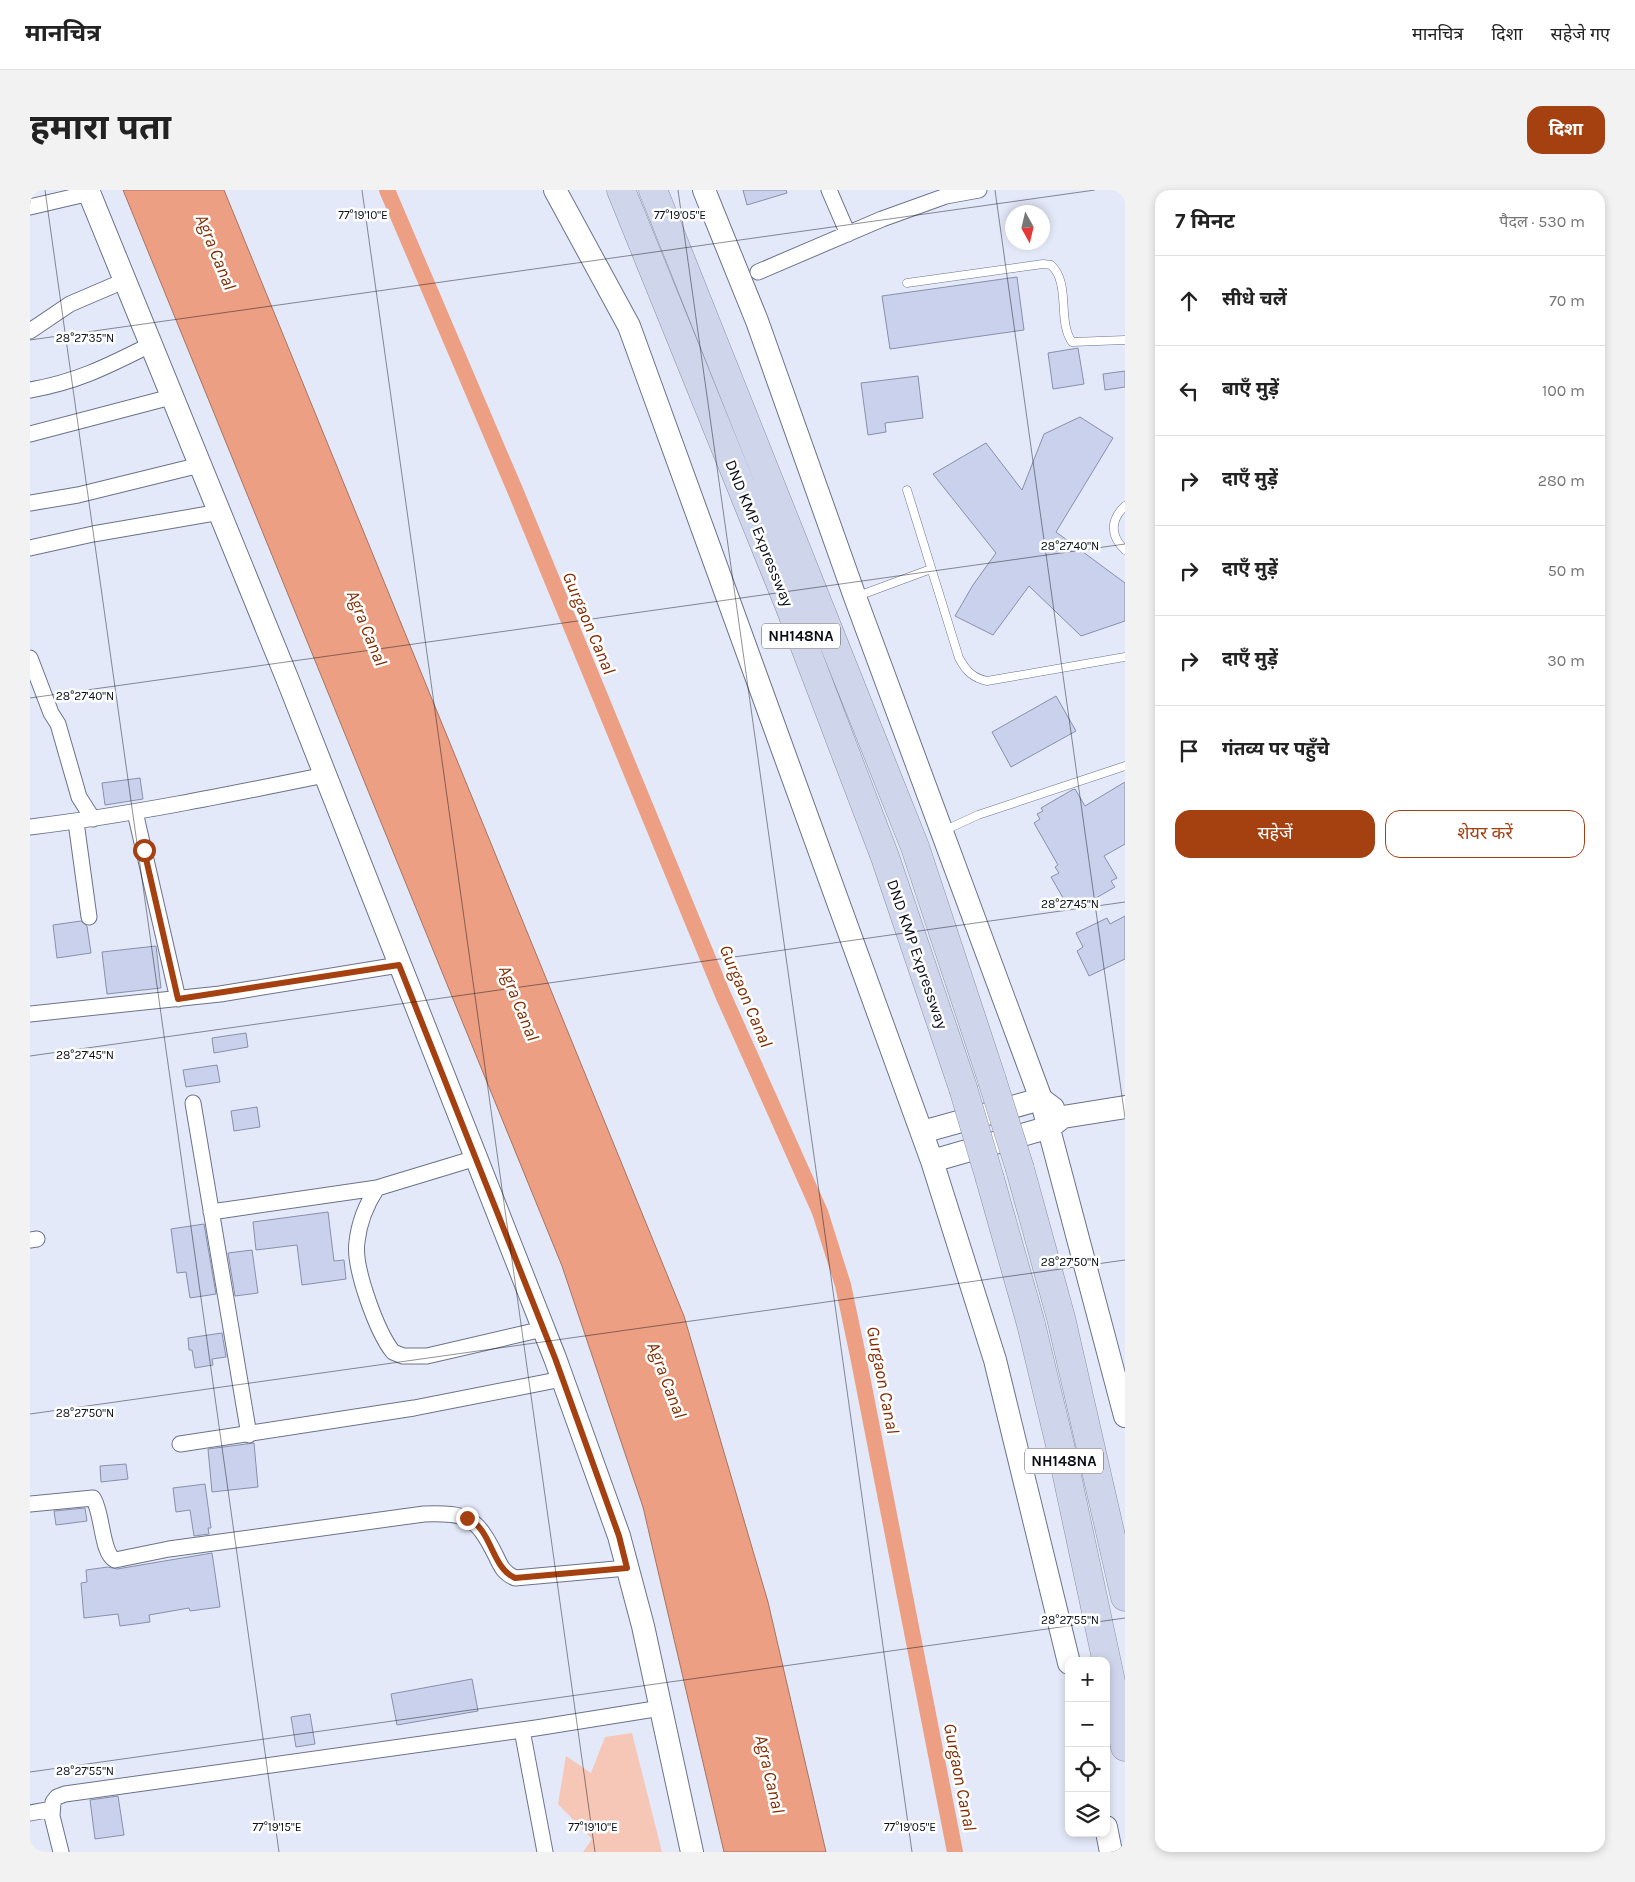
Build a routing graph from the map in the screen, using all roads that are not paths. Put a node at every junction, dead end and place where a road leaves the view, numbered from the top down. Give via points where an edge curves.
1 (555, 190) edge
2 (621, 190) edge
3 (653, 190) edge
4 (704, 190) edge
5 (829, 190) edge
6 (980, 190) edge
7 (89, 192) edge
8 (30, 207) edge
9 (848, 234) junction
10 (758, 272) dead end
11 (126, 280) junction
12 (907, 283) dead end
13 (30, 332) edge
14 (1125, 340) edge
15 (150, 345) junction
16 (30, 390) edge
17 (171, 397) junction
18 (30, 434) edge
19 (200, 465) junction
20 (907, 490) dead end
21 (30, 503) edge
22 (1125, 506) edge
23 (220, 512) junction
24 (30, 548) edge
25 (1125, 550) edge
26 (931, 569) junction
27 (855, 597) junction
28 (1125, 657) edge
29 (30, 658) edge
30 (1125, 766) edge
31 (325, 775) junction
32 (135, 812) junction
33 (93, 819) junction
34 (76, 822) junction
35 (30, 827) edge
36 (943, 831) junction
37 (89, 917) dead end
38 (399, 965) junction
39 (178, 999) junction
40 (31, 1011) edge
41 (1041, 1099) junction
42 (193, 1103) dead end
43 (1125, 1107) edge
44 (1057, 1122) junction
45 (922, 1132) junction
46 (476, 1158) junction
47 (932, 1161) junction
48 (377, 1188) junction
49 (212, 1212) junction
50 (543, 1329) junction
51 (562, 1379) junction
52 (1125, 1416) edge
53 (249, 1435) junction
54 (180, 1444) dead end
55 (30, 1504) edge
56 (627, 1568) junction
57 (1125, 1597) edge
58 (1068, 1657) edge
59 (661, 1708) junction
60 (522, 1730) junction
61 (1125, 1747) edge
62 (52, 1808) junction
63 (30, 1812) edge
64 (1108, 1837) edge
65 (61, 1852) edge
66 (545, 1852) edge
67 (692, 1852) edge
68 (1111, 1852) edge

1 - 45 street via 629,326
2 - 61 highway, DND KMP Expressway / NH148NA, bridge via 789,605 885,857 963,1088 1031,1324
3 - 57 highway, DND KMP Expressway / NH148NA, bridge via 915,847 1020,1169 1061,1318
4 - 27 street via 757,321
5 - 9 street
6 - 9 street via 946,196
7 - 8 street
7 - 11 street
9 - 10 street
11 - 13 street via 70,304
11 - 15 street
12 - 14 lane via 1051,265 1059,276 1072,342
15 - 16 street via 70,382
15 - 17 street
17 - 18 street
17 - 19 street
19 - 21 street via 78,495
19 - 23 street
20 - 26 lane
22 - 25 lane via 1117,513 1113,528 1118,543
23 - 24 street
23 - 31 street
26 - 27 lane
26 - 28 lane via 959,658 970,674 978,679 987,681
27 - 36 street
29 - 33 street via 50,714 58,724 79,797
30 - 36 lane via 978,815
31 - 32 street
31 - 38 street
32 - 33 street
32 - 39 street
33 - 34 street
34 - 35 street
34 - 37 street
36 - 41 street
38 - 39 street
38 - 46 street
39 - 40 street
41 - 44 street
41 - 45 street
42 - 49 street
43 - 44 street
44 - 47 street
44 - 52 street
45 - 47 street
46 - 48 street
46 - 50 street
47 - 58 street via 995,1360
48 - 49 street
48 - 50 street via 363,1214 356,1244 364,1288 393,1352 427,1356
49 - 53 street
50 - 51 street
51 - 53 street
51 - 56 street via 619,1536
53 - 54 street
55 - 56 street via 93,1498 101,1514 106,1548 115,1560 424,1514 448,1514 475,1522 484,1531 503,1570 515,1578
56 - 59 street
59 - 60 street
59 - 67 street
60 - 62 street via 71,1793 57,1797
60 - 66 street
62 - 63 street
62 - 65 street
64 - 68 street

